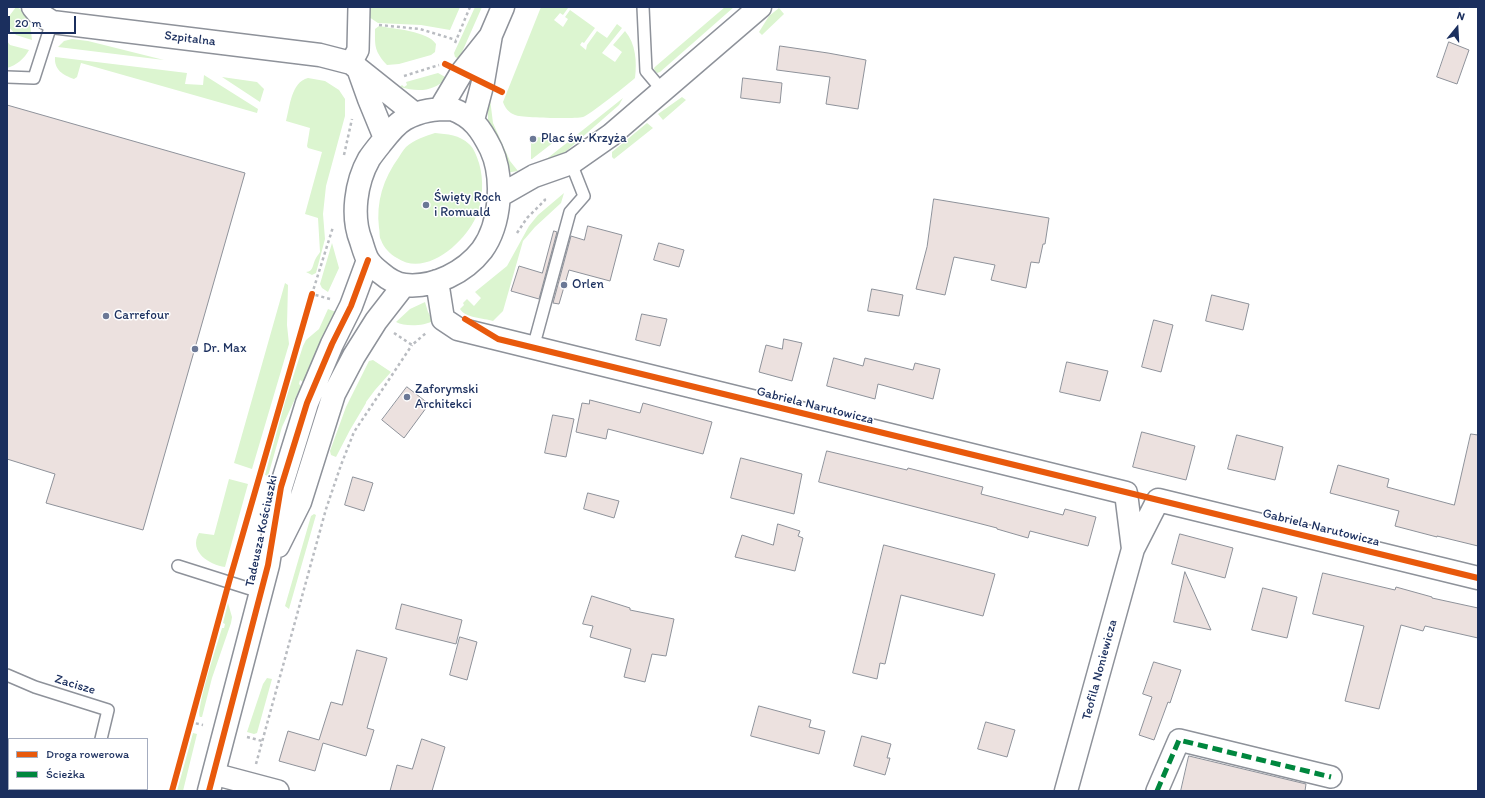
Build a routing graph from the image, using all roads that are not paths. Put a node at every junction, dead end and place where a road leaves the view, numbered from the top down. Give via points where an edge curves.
1 (33, 7) edge
2 (359, 7) edge
3 (503, 7) edge
4 (643, 7) edge
5 (760, 7) edge
6 (52, 22) junction
7 (491, 35) junction
8 (355, 67) junction
9 (7, 77) edge
10 (662, 90) junction
11 (376, 94) junction
12 (440, 109) junction
13 (415, 114) junction
14 (473, 120) junction
15 (385, 138) junction
16 (571, 163) junction
17 (499, 196) junction
18 (368, 260) junction
19 (437, 281) junction
20 (404, 285) junction
21 (533, 348) junction
22 (1126, 493) joint
23 (1158, 500) joint
24 (1133, 549) junction
25 (268, 565) junction
26 (178, 566) dead end
27 (1478, 578) edge
28 (260, 592) junction
29 (7, 675) edge
30 (102, 738) edge
31 (1331, 777) dead end
32 (211, 782) edge
33 (278, 791) edge
34 (1066, 791) edge
35 (1157, 791) edge

1 - 6 street, Szpitalna
2 - 8 street
3 - 7 street
4 - 10 lane via 646,71
5 - 10 street
6 - 8 street, Szpitalna via 320,55
6 - 9 lane via 34,78
7 - 12 street via 462,72
7 - 14 street
8 - 11 street, Szpitalna
10 - 16 street via 611,135
11 - 13 street, Szpitalna
11 - 15 street
12 - 13 street
12 - 14 street via 452,109
13 - 15 street via 393,128
14 - 17 street via 485,136 494,155 499,176
15 - 18 street via 369,159 359,183 356,203 359,236
16 - 17 street via 534,176
16 - 21 lane via 584,196 570,212
17 - 19 street via 495,224 482,249 462,269
18 - 20 street via 391,280
18 - 25 street, Tadeusza Kościuszki via 352,306 332,344 307,403 281,487
19 - 20 street via 421,285
19 - 21 street, Gabriela Narutowicza via 443,319 458,329
20 - 25 street, Tadeusza Kościuszki via 376,321 334,394 300,502
21 - 22 street, Gabriela Narutowicza
22 - 24 street, Teofila Noniewicza
23 - 24 street, Teofila Noniewicza
23 - 27 street, Gabriela Narutowicza
24 - 34 street, Teofila Noniewicza
25 - 28 street, Tadeusza Kościuszki
26 - 28 lane
28 - 32 street, Tadeusza Kościuszki
29 - 30 lane, Zacisze via 35,687 108,710
31 - 35 street via 1179,740
32 - 33 street via 251,783

